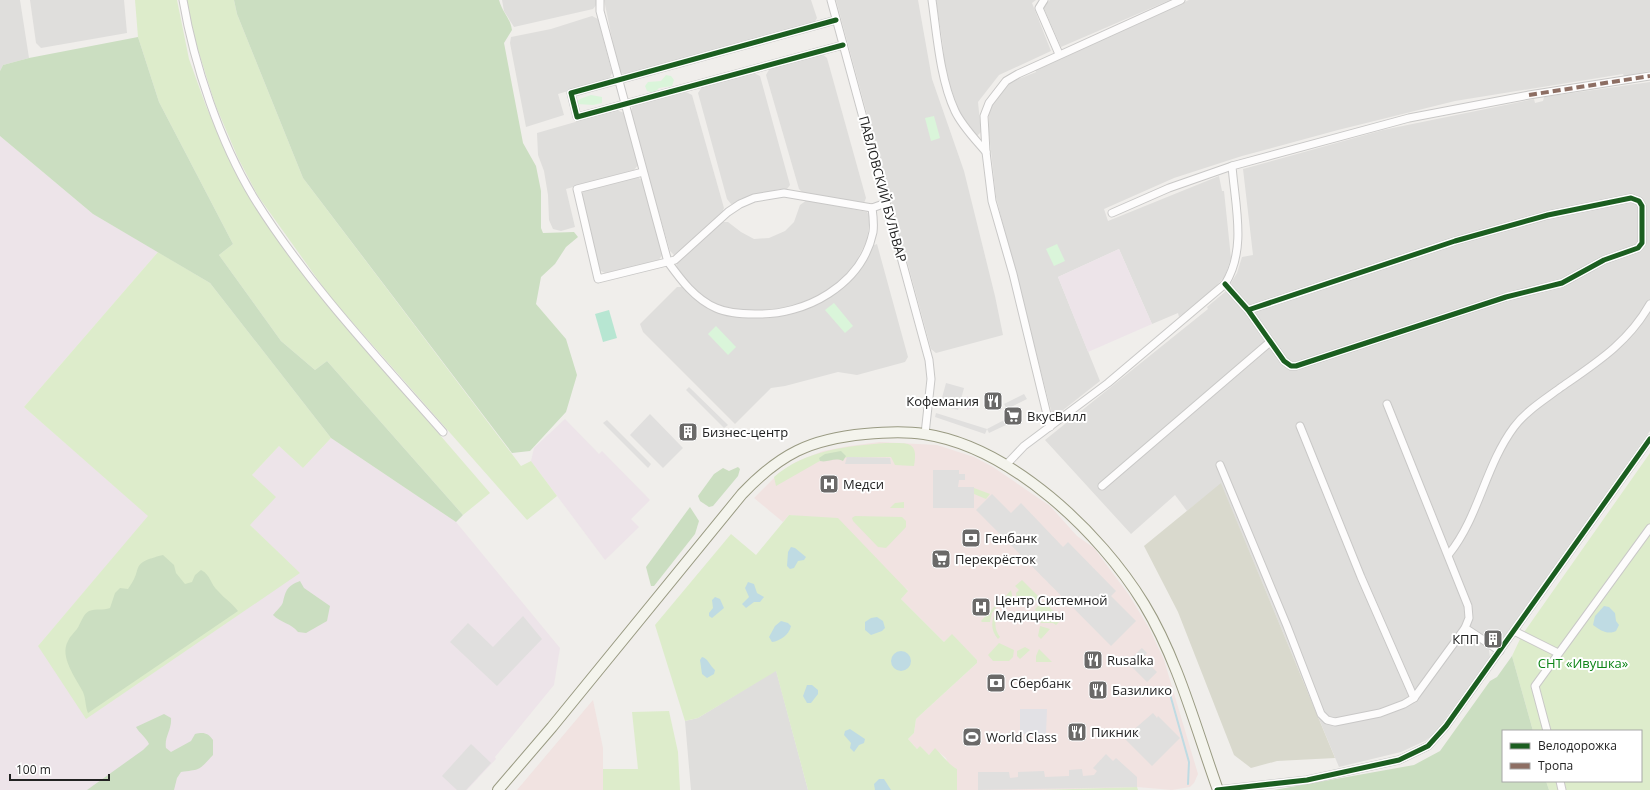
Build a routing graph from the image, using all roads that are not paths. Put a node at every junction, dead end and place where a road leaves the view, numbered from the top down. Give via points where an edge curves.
1 (183, 0) edge
2 (600, 0) edge
3 (831, 0) edge
4 (932, 0) edge
5 (1044, 0) edge
6 (1181, 0) edge
7 (836, 20) junction
8 (843, 45) junction
9 (1059, 54) junction
10 (1650, 76) edge
11 (618, 80) junction
12 (625, 105) junction
13 (986, 152) junction
14 (1232, 166) junction
15 (643, 172) junction
16 (886, 203) junction
17 (872, 208) junction
18 (1112, 213) dead end
19 (668, 262) junction
20 (1225, 284) junction
21 (1650, 304) edge
22 (1248, 310) junction
23 (1270, 342) junction
24 (1387, 404) dead end
25 (1300, 426) dead end
26 (1050, 427) junction
27 (443, 432) dead end
28 (925, 434) junction
29 (1650, 439) edge
30 (1220, 465) dead end
31 (1005, 466) junction
32 (1102, 486) dead end
33 (1650, 528) edge
34 (1449, 554) junction
35 (1465, 628) junction
36 (1514, 631) junction
37 (1500, 651) junction
38 (1558, 653) junction
39 (1414, 698) junction
40 (1546, 730) edge
41 (498, 790) edge
42 (1218, 790) edge

1 - 27 street via 197,65 212,107 254,198 329,301
2 - 11 street via 600,11
3 - 7 street, ПАВЛОВСКИЙ БУЛЬВАР
4 - 13 street via 942,67 954,110
5 - 9 street via 1039,8
6 - 9 street
7 - 8 street, ПАВЛОВСКИЙ БУЛЬВАР
7 - 11 street
8 - 12 street
8 - 16 street, ПАВЛОВСКИЙ БУЛЬВАР
9 - 13 street via 1006,81 996,92 988,103 984,116
10 - 14 street via 1529,95 1409,118
11 - 12 street
11 - 12 street via 571,94 577,117
12 - 15 street
13 - 26 street via 992,201 1013,274
14 - 18 street via 1169,188
14 - 20 street via 1238,236 1237,254
15 - 19 street
15 - 19 street via 577,189 598,279
16 - 17 street
16 - 28 street, ПАВЛОВСКИЙ БУЛЬВАР via 929,360 931,379
17 - 19 street via 784,194 754,198 728,212 675,260
17 - 19 street via 873,232 866,251 854,270 840,287 810,305 770,315 742,314 717,309 695,294
20 - 22 street
20 - 26 street via 1108,383
21 - 34 street via 1623,341 1527,412 1514,427 1494,462 1462,539
22 - 23 street
22 - 23 street via 1455,241 1548,215 1631,198 1639,201 1642,206 1642,243 1638,248 1604,260 1562,283 1506,297 1296,366 1288,364
23 - 32 street
24 - 34 street
25 - 39 street via 1361,577
26 - 31 street via 1018,450
28 - 31 main road via 963,445
28 - 41 main road via 890,432 837,437 799,450 768,469 742,494
29 - 36 street
30 - 39 street via 1322,714 1327,720 1335,722 1380,713
31 - 42 main road via 1051,498 1087,530 1112,558 1144,604 1171,657
33 - 38 street
34 - 35 street via 1468,606 1469,618
35 - 37 street
35 - 39 street
36 - 37 street
36 - 38 street
37 - 42 street via 1437,738 1414,754 1399,760 1307,780
38 - 40 street via 1535,686

